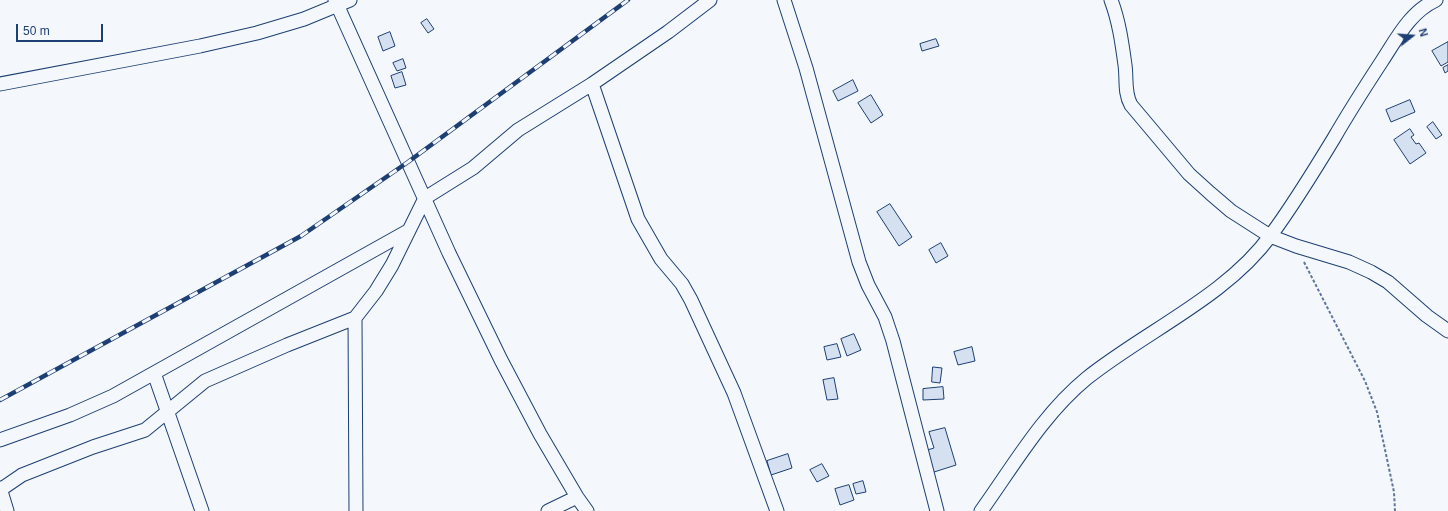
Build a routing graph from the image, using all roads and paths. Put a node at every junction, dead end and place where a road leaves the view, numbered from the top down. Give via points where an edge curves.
1 (350, 0) edge
2 (710, 0) edge
3 (784, 0) edge
4 (1111, 0) edge
5 (1428, 2) edge
6 (336, 3) edge
7 (0, 84) edge
8 (592, 84) junction
9 (425, 198) junction
10 (408, 231) junction
11 (1270, 236) junction
12 (1296, 246) junction
13 (355, 318) junction
14 (1448, 331) edge
15 (154, 373) junction
16 (168, 411) junction
17 (0, 440) edge
18 (0, 489) edge
19 (577, 497) junction
20 (7, 511) edge
21 (202, 511) edge
22 (356, 511) edge
23 (548, 511) edge
24 (586, 511) edge
25 (777, 511) edge
26 (937, 511) edge
27 (982, 511) edge
28 (1395, 511) edge

1 - 6 street
2 - 8 street
3 - 26 street via 806,68 859,262 885,317 893,341
4 - 11 street via 1118,18 1127,98 1131,105 1189,174 1232,211
5 - 11 street via 1408,22 1304,187
6 - 7 street via 304,19 257,33 192,48
6 - 9 street
8 - 9 street via 518,130 473,168
8 - 25 street via 638,219 661,259 682,284 690,300 734,393
9 - 10 street
9 - 19 street via 449,254 501,360
10 - 13 street via 392,266
10 - 15 street
11 - 12 street
11 - 27 street via 1242,268 1210,293 1114,357 1064,398 1042,424
12 - 14 street via 1349,262 1371,272 1388,282
12 - 28 path via 1365,380 1376,412 1394,492
13 - 16 street via 205,381
13 - 22 street
15 - 16 street
15 - 17 street via 113,396 70,415
16 - 18 street via 145,430 22,475
16 - 21 street
18 - 20 street
19 - 23 street
19 - 24 street

